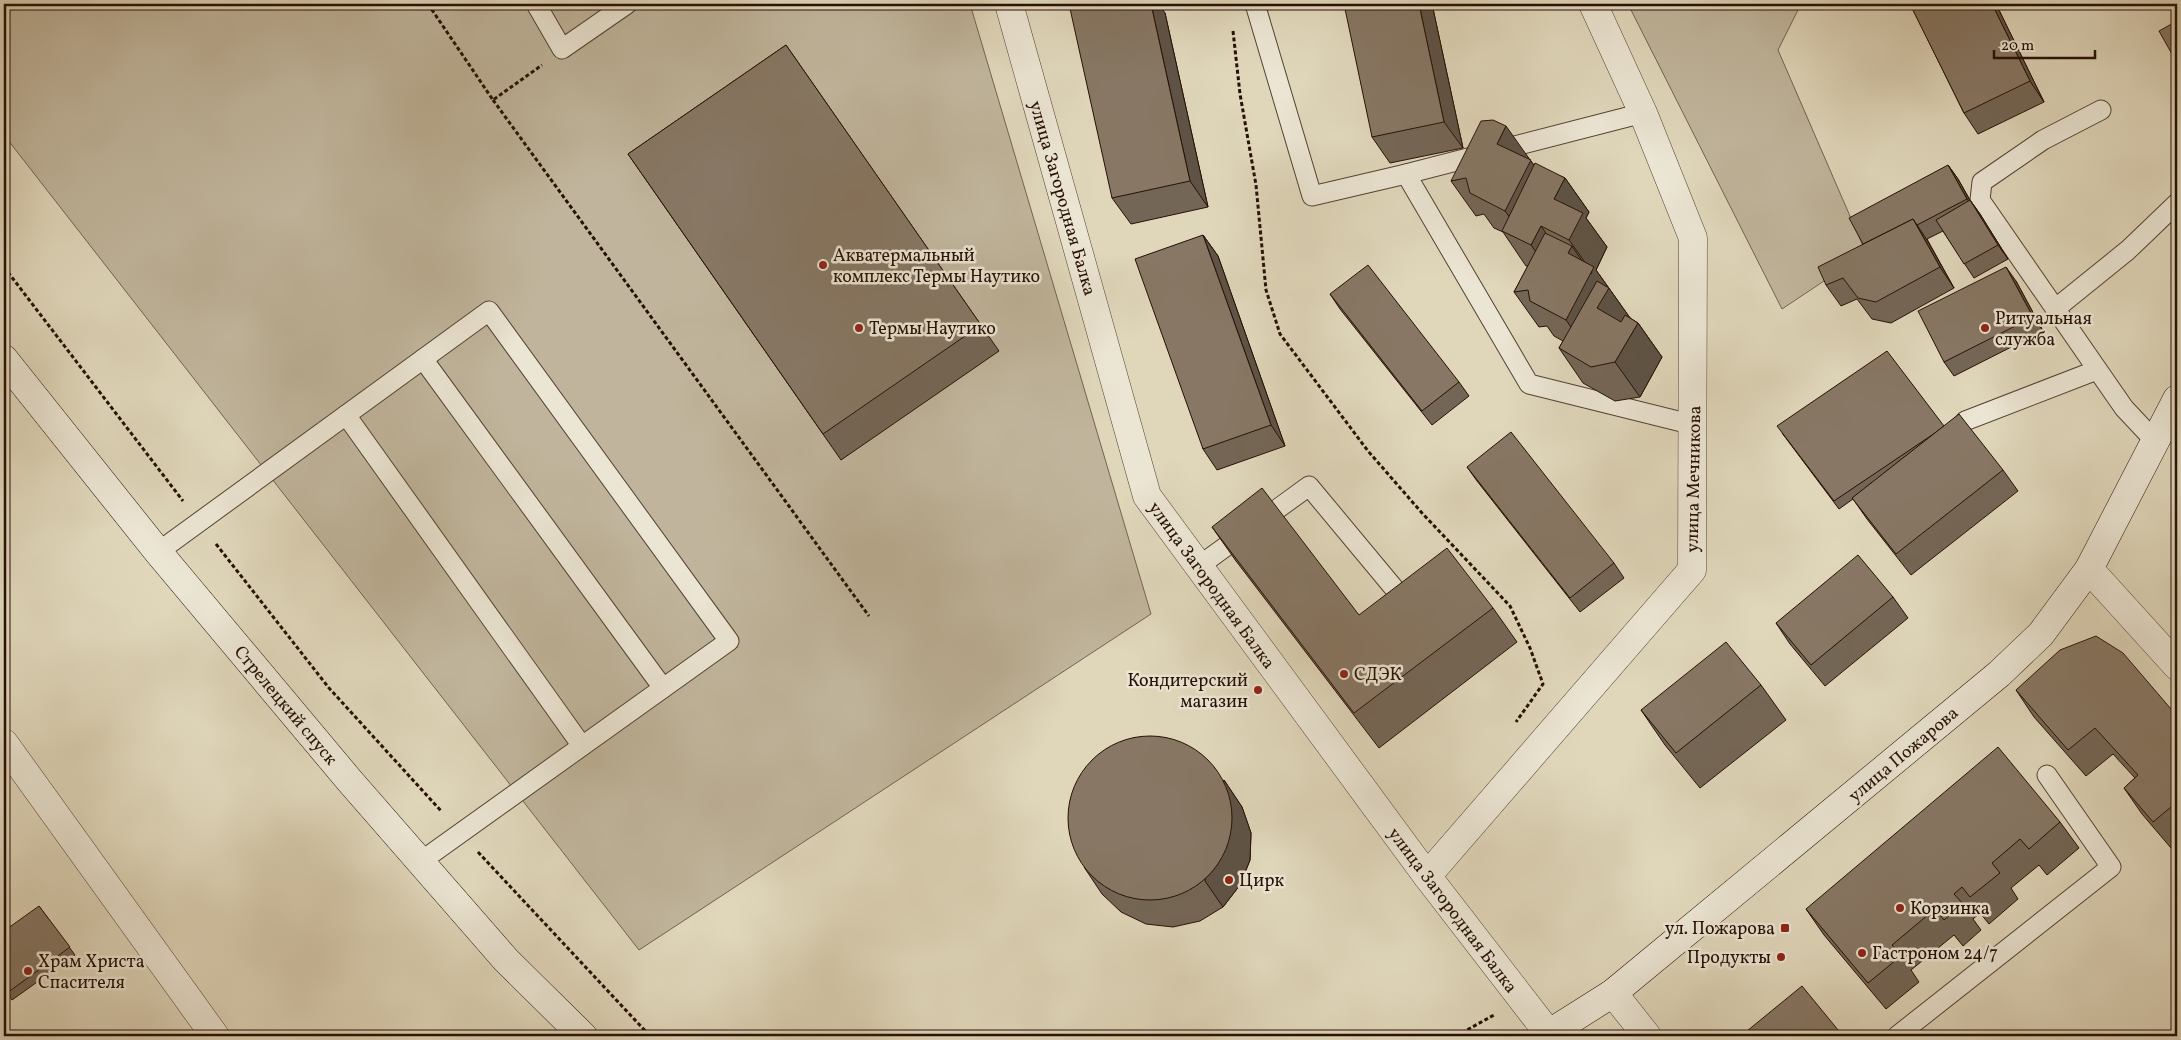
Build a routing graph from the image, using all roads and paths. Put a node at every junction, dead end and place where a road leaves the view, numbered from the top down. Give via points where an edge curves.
1 (428, 4) edge
2 (536, 4) edge
3 (626, 4) edge
4 (1008, 4) edge
5 (1255, 4) edge
6 (1593, 4) edge
7 (1232, 22) dead end
8 (562, 49) junction
9 (493, 100) junction
10 (2101, 110) dead end
11 (1643, 113) junction
12 (1406, 174) junction
13 (2177, 203) edge
14 (4, 267) edge
15 (2055, 309) junction
16 (4, 359) edge
17 (423, 359) junction
18 (2097, 370) junction
19 (2177, 399) edge
20 (346, 415) junction
21 (1965, 421) edge
22 (1694, 424) junction
23 (2154, 440) junction
24 (200, 522) junction
25 (158, 552) junction
26 (1199, 566) junction
27 (2089, 569) junction
28 (1398, 593) edge
29 (869, 616) dead end
30 (2177, 666) edge
31 (663, 688) junction
32 (1515, 723) dead end
33 (4, 743) edge
34 (582, 746) junction
35 (2046, 775) dead end
36 (461, 832) junction
37 (420, 862) junction
38 (1427, 876) junction
39 (1613, 993) junction
40 (1521, 1000) junction
41 (1547, 1035) edge
42 (215, 1036) edge
43 (584, 1036) edge
44 (650, 1036) edge
45 (1456, 1036) edge
46 (1647, 1036) edge
47 (1897, 1036) edge

1 - 9 path
2 - 8 lane
3 - 8 lane
4 - 26 street, улица Загородная Балка via 1147,496
5 - 12 lane via 1312,196
6 - 11 street, улица Мечникова
7 - 32 path via 1240,94 1256,185 1266,290 1280,334 1368,451 1510,606 1543,684
8 - 9 path
9 - 29 path
10 - 15 lane via 2043,140 1982,182 1980,200
11 - 12 lane
11 - 22 street, улица Мечникова via 1693,238
12 - 22 lane via 1529,384
13 - 15 lane via 2128,250
14 - 24 path
15 - 18 lane
16 - 25 street, Стрелецкий спуск
17 - 20 lane
17 - 31 lane
17 - 31 lane via 489,311 729,641
18 - 21 lane
18 - 23 lane via 2124,408
19 - 23 street, улица Пожарова
20 - 24 lane
20 - 34 lane
22 - 38 street, улица Мечникова via 1692,570
23 - 27 street, улица Пожарова
24 - 25 lane
24 - 36 path via 329,688
25 - 37 street, Стрелецкий спуск
26 - 28 lane via 1309,486
26 - 38 street, улица Загородная Балка
27 - 30 street
27 - 39 street, улица Пожарова via 2041,634 1999,674
31 - 34 lane
33 - 42 street
34 - 36 lane
35 - 47 lane via 2111,867
36 - 37 lane
36 - 44 path
37 - 43 street, Стрелецкий спуск via 506,960
38 - 40 street, улица Загородная Балка
39 - 41 street, улица Пожарова
39 - 46 street
40 - 41 street, улица Загородная Балка
40 - 45 path

